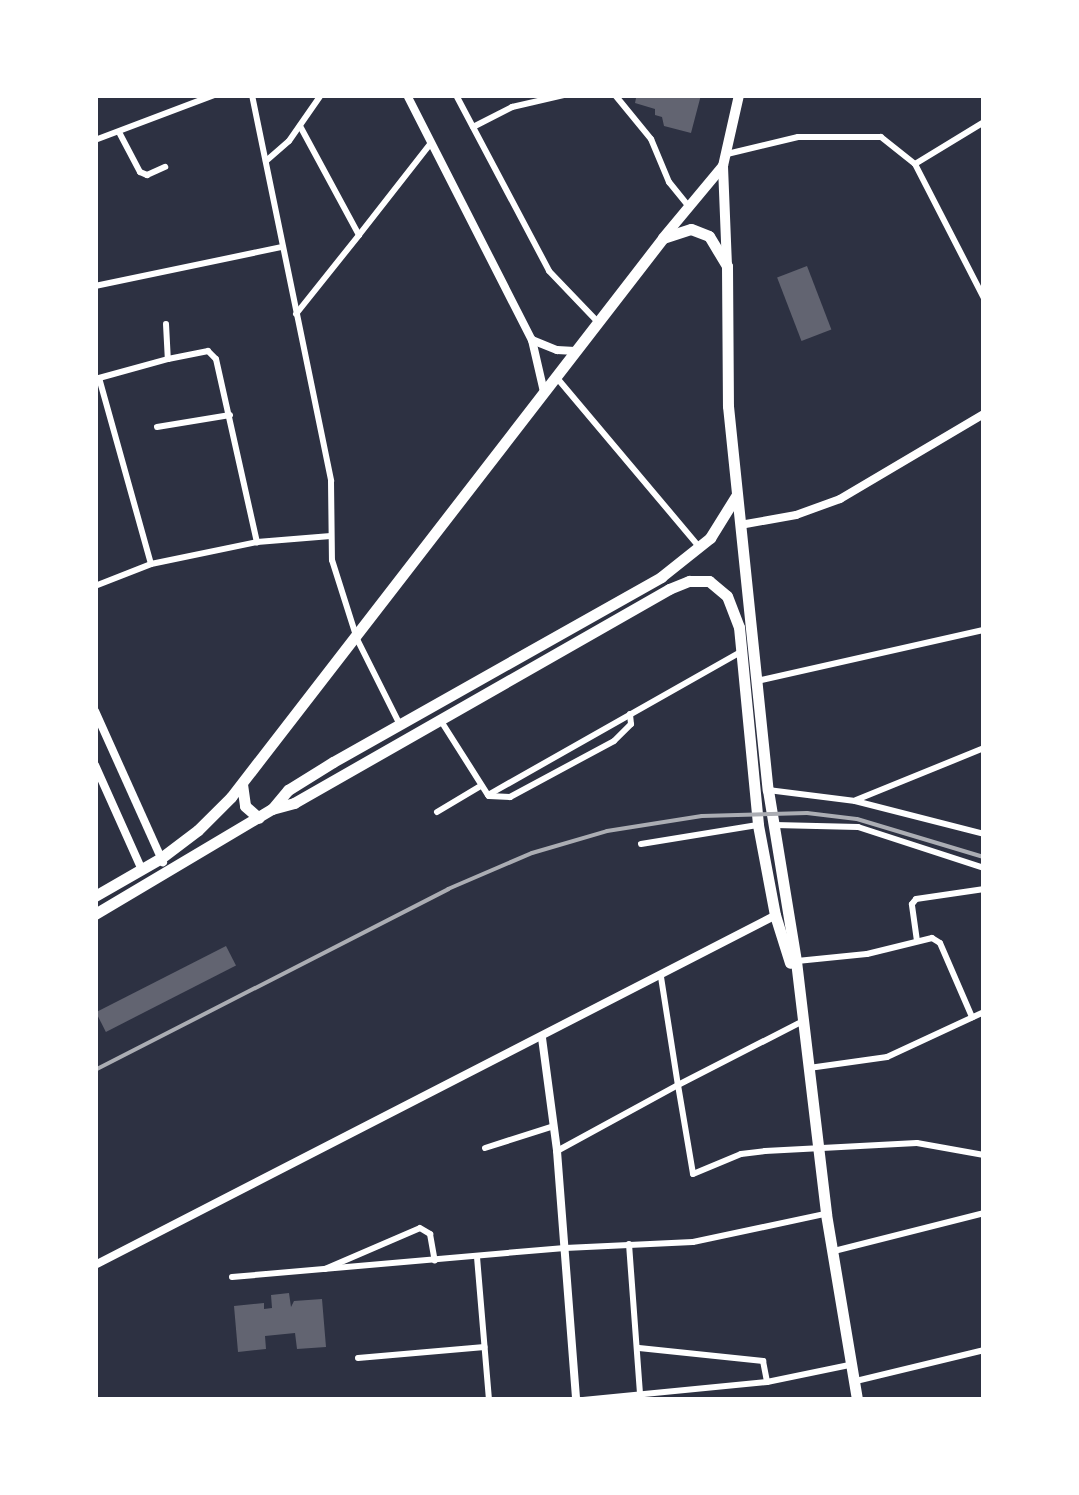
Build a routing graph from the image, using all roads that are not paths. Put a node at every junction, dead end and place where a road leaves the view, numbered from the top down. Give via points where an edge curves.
1 (214, 95) edge
2 (252, 95) edge
3 (321, 95) edge
4 (408, 95) edge
5 (456, 95) edge
6 (564, 95) edge
7 (615, 95) edge
8 (739, 95) edge
9 (984, 122) edge
10 (300, 126) junction
11 (472, 127) junction
12 (120, 134) junction
13 (95, 140) edge
14 (431, 143) junction
15 (725, 160) junction
16 (265, 162) junction
17 (915, 164) junction
18 (165, 167) dead end
19 (689, 207) junction
20 (360, 235) junction
21 (664, 238) junction
22 (281, 247) junction
23 (727, 266) junction
24 (95, 286) edge
25 (984, 298) edge
26 (296, 315) junction
27 (598, 322) junction
28 (166, 324) dead end
29 (532, 340) junction
30 (576, 351) junction
31 (168, 358) junction
32 (95, 366) edge
33 (556, 376) junction
34 (97, 378) edge
35 (544, 392) junction
36 (984, 414) edge
37 (230, 415) junction
38 (157, 427) dead end
39 (736, 496) junction
40 (740, 525) junction
41 (331, 536) junction
42 (257, 542) junction
43 (700, 548) junction
44 (151, 564) junction
45 (95, 586) edge
46 (629, 595) junction
47 (636, 608) junction
48 (984, 630) edge
49 (357, 639) junction
50 (740, 652) junction
51 (758, 681) junction
52 (95, 711) edge
53 (630, 714) junction
54 (440, 720) junction
55 (400, 724) junction
56 (984, 748) edge
57 (95, 764) edge
58 (242, 784) junction
59 (479, 786) junction
60 (768, 790) junction
61 (488, 796) junction
62 (856, 800) junction
63 (272, 809) junction
64 (437, 812) dead end
65 (259, 818) junction
66 (758, 825) junction
67 (774, 825) junction
68 (984, 834) edge
69 (641, 844) dead end
70 (161, 858) junction
71 (984, 868) edge
72 (142, 871) junction
73 (168, 872) junction
74 (149, 884) junction
75 (984, 889) edge
76 (95, 896) edge
77 (788, 909) junction
78 (95, 914) edge
79 (775, 915) junction
80 (917, 940) junction
81 (796, 962) junction
82 (660, 977) junction
83 (797, 986) junction
84 (984, 1012) edge
85 (972, 1016) junction
86 (801, 1022) junction
87 (542, 1038) junction
88 (808, 1068) junction
89 (678, 1085) junction
90 (554, 1126) junction
91 (485, 1148) dead end
92 (818, 1150) junction
93 (557, 1151) junction
94 (984, 1154) edge
95 (826, 1214) junction
96 (984, 1214) edge
97 (629, 1244) junction
98 (565, 1248) junction
99 (834, 1251) junction
100 (477, 1257) junction
101 (435, 1261) junction
102 (95, 1265) edge
103 (319, 1271) junction
104 (232, 1277) dead end
105 (484, 1347) junction
106 (639, 1348) junction
107 (984, 1350) edge
108 (358, 1358) dead end
109 (852, 1364) junction
110 (854, 1381) junction
111 (767, 1382) junction
112 (640, 1394) junction
113 (488, 1400) edge
114 (580, 1400) edge
115 (857, 1400) edge

1 - 12 street
2 - 16 street
3 - 10 street
4 - 14 street
5 - 11 street
6 - 11 street via 512,107
7 - 19 street via 651,138 669,182
8 - 15 main road
9 - 17 street
10 - 16 street
10 - 20 street
11 - 27 street via 549,271
12 - 13 street
12 - 18 street via 140,172
14 - 20 street
14 - 29 street
15 - 17 street via 798,137 848,134 881,137
15 - 19 main road
15 - 23 main road
16 - 22 street
17 - 25 street
19 - 21 main road
20 - 26 street
21 - 23 highway via 698,230 714,241
21 - 27 highway
22 - 24 street
22 - 26 street
23 - 39 highway
26 - 41 street via 331,481
27 - 30 highway
28 - 31 street
29 - 30 street
29 - 35 street
30 - 33 highway
31 - 34 street
31 - 37 street via 214,354
32 - 34 street
33 - 35 highway
33 - 43 street
34 - 44 street
35 - 49 highway
36 - 40 street via 840,499
37 - 38 street
37 - 42 street
39 - 40 highway
39 - 43 highway
40 - 51 highway
41 - 42 street
41 - 49 street via 341,598
42 - 44 street
43 - 46 highway
44 - 45 street
46 - 47 highway
46 - 55 highway
47 - 50 highway via 701,580 718,587 736,614
47 - 54 highway
48 - 51 street
49 - 55 street
49 - 58 highway
50 - 53 street
50 - 66 highway
51 - 60 highway
52 - 70 street
53 - 61 street
53 - 61 street via 626,731 614,741 510,796
54 - 59 street
54 - 63 highway
55 - 63 highway via 288,790
56 - 62 street
57 - 72 street
58 - 65 highway via 246,806
58 - 70 highway
59 - 61 street
59 - 64 street
60 - 62 street
60 - 67 highway
62 - 68 street
63 - 65 highway
65 - 73 highway
66 - 69 street
66 - 79 highway
67 - 71 street via 858,827
67 - 77 highway
70 - 72 highway
70 - 73 street
72 - 74 street
72 - 76 highway
73 - 74 highway
74 - 78 highway
75 - 80 street via 916,899
77 - 79 street
77 - 81 highway
79 - 82 street
79 - 83 highway
80 - 81 street
80 - 85 street via 938,942
81 - 83 highway
82 - 87 street
82 - 89 street
83 - 86 highway
84 - 85 street
85 - 88 street via 887,1057
86 - 88 highway
86 - 89 street
87 - 90 street
87 - 102 street
88 - 92 highway
89 - 92 street via 692,1174 742,1154
89 - 93 street
90 - 91 street
90 - 93 street
92 - 94 street via 916,1143
92 - 95 highway
93 - 98 street
95 - 97 street via 746,1234
95 - 99 highway
96 - 99 street
97 - 98 street
97 - 106 street
98 - 100 street
98 - 114 street
99 - 109 highway
100 - 101 street
100 - 105 street
101 - 103 street
101 - 103 street via 430,1234 420,1228
103 - 104 street
105 - 108 street
105 - 113 street
106 - 111 street via 763,1361
106 - 112 street
107 - 110 street
109 - 110 highway
109 - 111 street
110 - 115 highway
111 - 112 street
112 - 114 street

